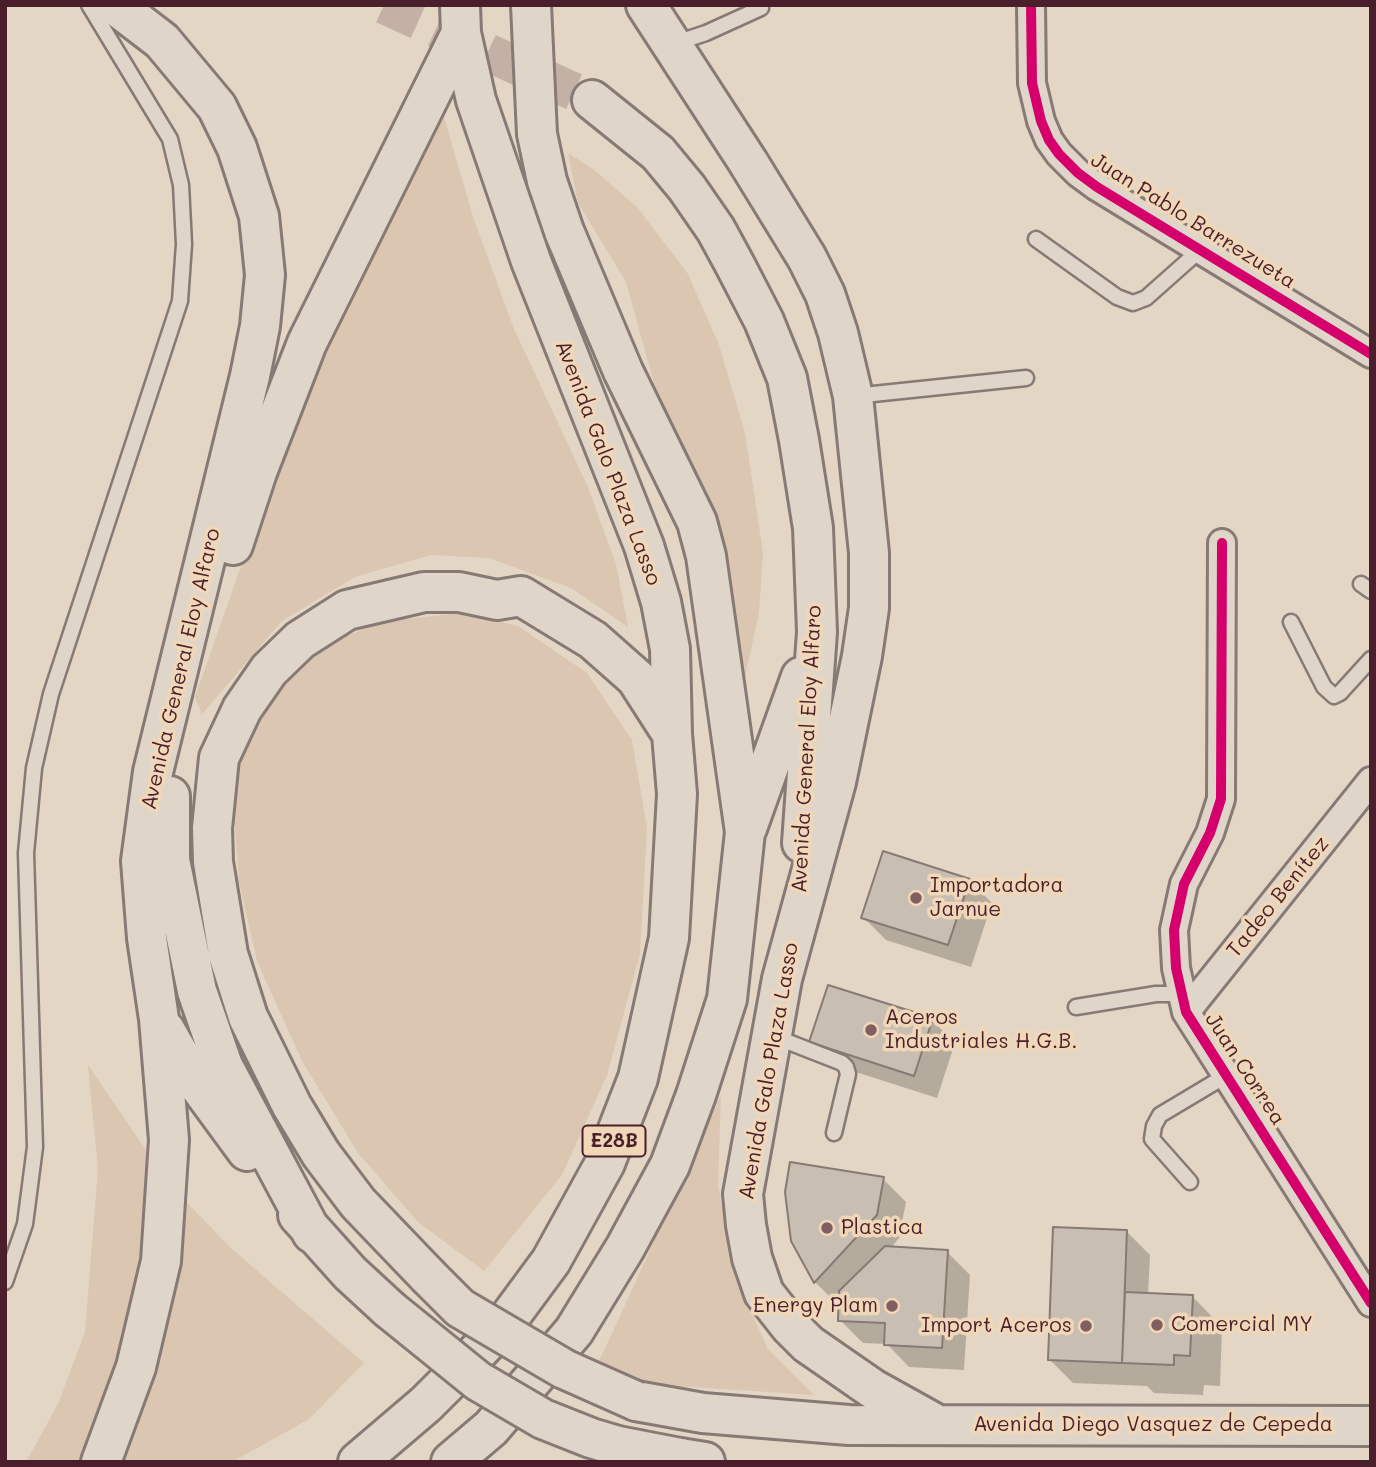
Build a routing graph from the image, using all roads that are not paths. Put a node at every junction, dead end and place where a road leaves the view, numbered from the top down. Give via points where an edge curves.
1 (89, 5) edge
2 (115, 5) edge
3 (531, 5) edge
4 (646, 5) edge
5 (1031, 5) edge
6 (761, 8) dead end
7 (461, 19) edge
8 (672, 44) junction
9 (592, 100) tunnel mouth
10 (1036, 239) dead end
11 (1200, 250) junction
12 (1371, 354) edge
13 (1026, 378) dead end
14 (853, 396) junction
15 (1222, 543) dead end
16 (1291, 622) dead end
17 (817, 632) junction
18 (1371, 659) edge
19 (672, 734) junction
20 (1371, 781) edge
21 (745, 832) junction
22 (797, 922) junction
23 (1184, 1003) junction
24 (1076, 1007) dead end
25 (159, 1019) junction
26 (771, 1035) junction
27 (1227, 1075) junction
28 (834, 1133) dead end
29 (1190, 1182) dead end
30 (312, 1233) junction
31 (5, 1282) edge
32 (1371, 1303) edge
33 (936, 1424) junction
34 (1371, 1426) edge
35 (693, 1460) edge
36 (101, 1462) edge
37 (358, 1462) edge
38 (451, 1462) edge

1 - 31 lane via 170,139 181,185 184,244 180,301 51,694 34,768 26,853 35,1147 25,1224
2 - 25 main road, Avenida General Eloy Alfaro via 162,41 216,107 237,148 259,216 265,275 250,376 153,772 141,861
3 - 21 main road via 537,134 547,181 623,371 697,522 706,556
4 - 8 main road
5 - 11 street, Juan Pablo Barrezueta via 1032,83 1049,140 1097,187
6 - 8 lane
7 - 19 main road, Avenida Galo Plaza Lasso via 476,100 531,261 644,546 661,601 670,649
7 - 30 main road via 307,343 257,471 188,689 170,781 170,860 197,990 223,1066
8 - 14 main road via 807,258 838,333
9 - 17 main road, Avenida General Eloy Alfaro via 658,153 687,188 716,230 764,321 787,378 799,440 813,528
10 - 11 lane via 1117,298 1133,303 1146,298
11 - 12 street, Juan Pablo Barrezueta
13 - 14 lane
14 - 22 main road via 870,608 836,782
15 - 23 street, Juan Correa via 1221,799 1184,884 1174,930
16 - 18 lane via 1324,687 1334,696
17 - 21 main road
17 - 22 main road, Avenida General Eloy Alfaro
19 - 33 main road, Avenida Diego Vasquez de Cepeda, bridge via 636,678 593,640 521,596 497,600 459,592 424,592 347,610 300,640 269,670 242,709 219,758 213,862 228,954 248,1017 321,1154 358,1203 460,1308 564,1369 636,1401 703,1413 849,1425
19 - 37 main road, Avenida Galo Plaza Lasso / E28B via 677,794 669,938 638,1078 605,1163 551,1261 506,1322 426,1404
20 - 23 street, Tadeo Benítez
21 - 38 main road, E28B via 727,999 670,1165 575,1331 491,1428
22 - 26 main road, Avenida Galo Plaza Lasso
23 - 24 lane via 1156,994
23 - 27 street, Juan Correa
25 - 30 main road via 226,1125
25 - 36 main road, Avenida General Eloy Alfaro via 169,1140 161,1261 136,1367
26 - 28 lane via 846,1067
26 - 33 main road, Avenida Galo Plaza Lasso via 743,1194 752,1258 764,1293 808,1344 873,1389
27 - 29 lane via 1160,1115 1154,1126 1152,1139
27 - 32 street, Juan Correa
30 - 35 main road, bridge via 389,1309 478,1381 543,1419 609,1444
33 - 34 main road, Avenida Diego Vasquez de Cepeda

